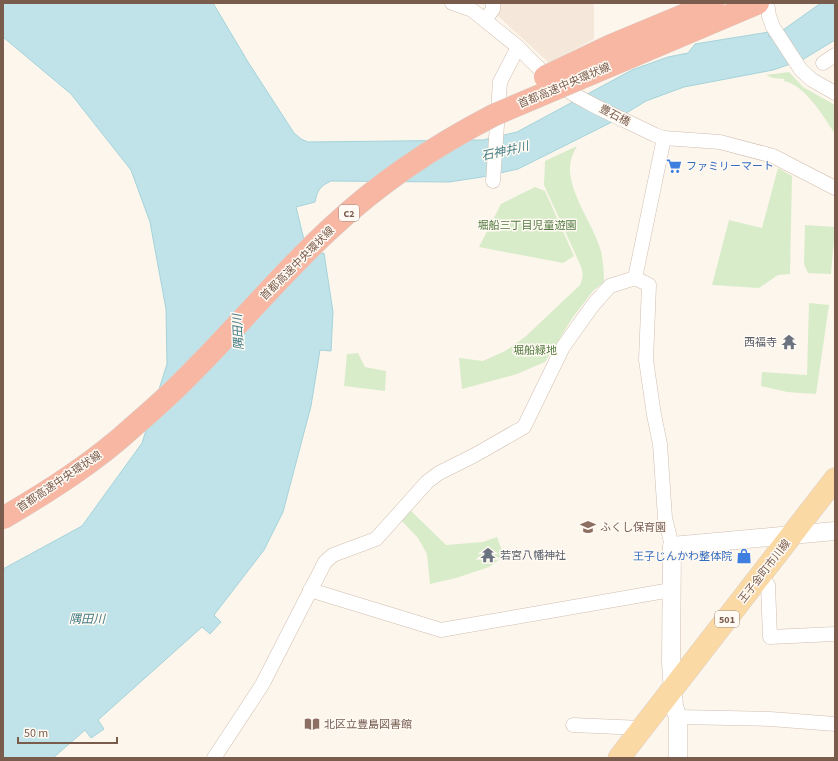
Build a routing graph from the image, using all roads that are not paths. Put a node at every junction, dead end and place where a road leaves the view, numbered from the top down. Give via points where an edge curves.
1 (452, 3) edge
2 (493, 3) edge
3 (713, 3) edge
4 (758, 3) edge
5 (767, 3) edge
6 (485, 20) junction
7 (518, 47) junction
8 (835, 55) edge
9 (823, 63) dead end
10 (835, 93) edge
11 (659, 136) junction
12 (493, 180) dead end
13 (835, 188) edge
14 (635, 278) junction
15 (835, 479) edge
16 (3, 511) edge
17 (3, 518) edge
18 (835, 531) edge
19 (792, 536) junction
20 (672, 546) junction
21 (761, 576) junction
22 (310, 590) junction
23 (671, 590) junction
24 (835, 634) edge
25 (673, 687) junction
26 (678, 717) junction
27 (835, 724) edge
28 (574, 725) dead end
29 (642, 728) junction
30 (214, 758) edge
31 (619, 758) edge
32 (678, 758) edge

1 - 6 street, 豊石橋 via 472,10
2 - 6 street via 493,9
3 - 16 highway, 首都高速中央環状線 / C2, bridge via 612,45 523,87 456,126 413,155 327,224 281,269 192,365 132,421 78,464
4 - 17 highway, 首都高速中央環状線 / C2, bridge via 494,115 458,133 410,164 331,228 285,273 195,370 133,427 81,468
5 - 10 street via 773,27 801,70 812,80
6 - 7 street, 豊石橋
7 - 11 street, 豊石橋 via 558,84
7 - 12 street via 500,82
8 - 9 street
11 - 13 street via 720,142 773,156
11 - 14 street
14 - 20 street via 649,284 646,360 660,444 665,518
14 - 22 street via 610,286 593,305 563,347 524,427 427,482 376,539 328,558
15 - 19 main road, 王子金町市川線 / 501
18 - 19 street
19 - 20 street
19 - 21 main road, 王子金町市川線 / 501
20 - 23 street
21 - 24 street via 768,585 770,637
21 - 25 main road, 王子金町市川線 / 501
22 - 23 street via 441,630
22 - 30 street via 262,685
23 - 25 street
25 - 26 street via 674,707
25 - 29 main road, 王子金町市川線 / 501
26 - 27 street via 770,719
26 - 32 street
28 - 29 street
29 - 31 main road, 王子金町市川線 / 501

